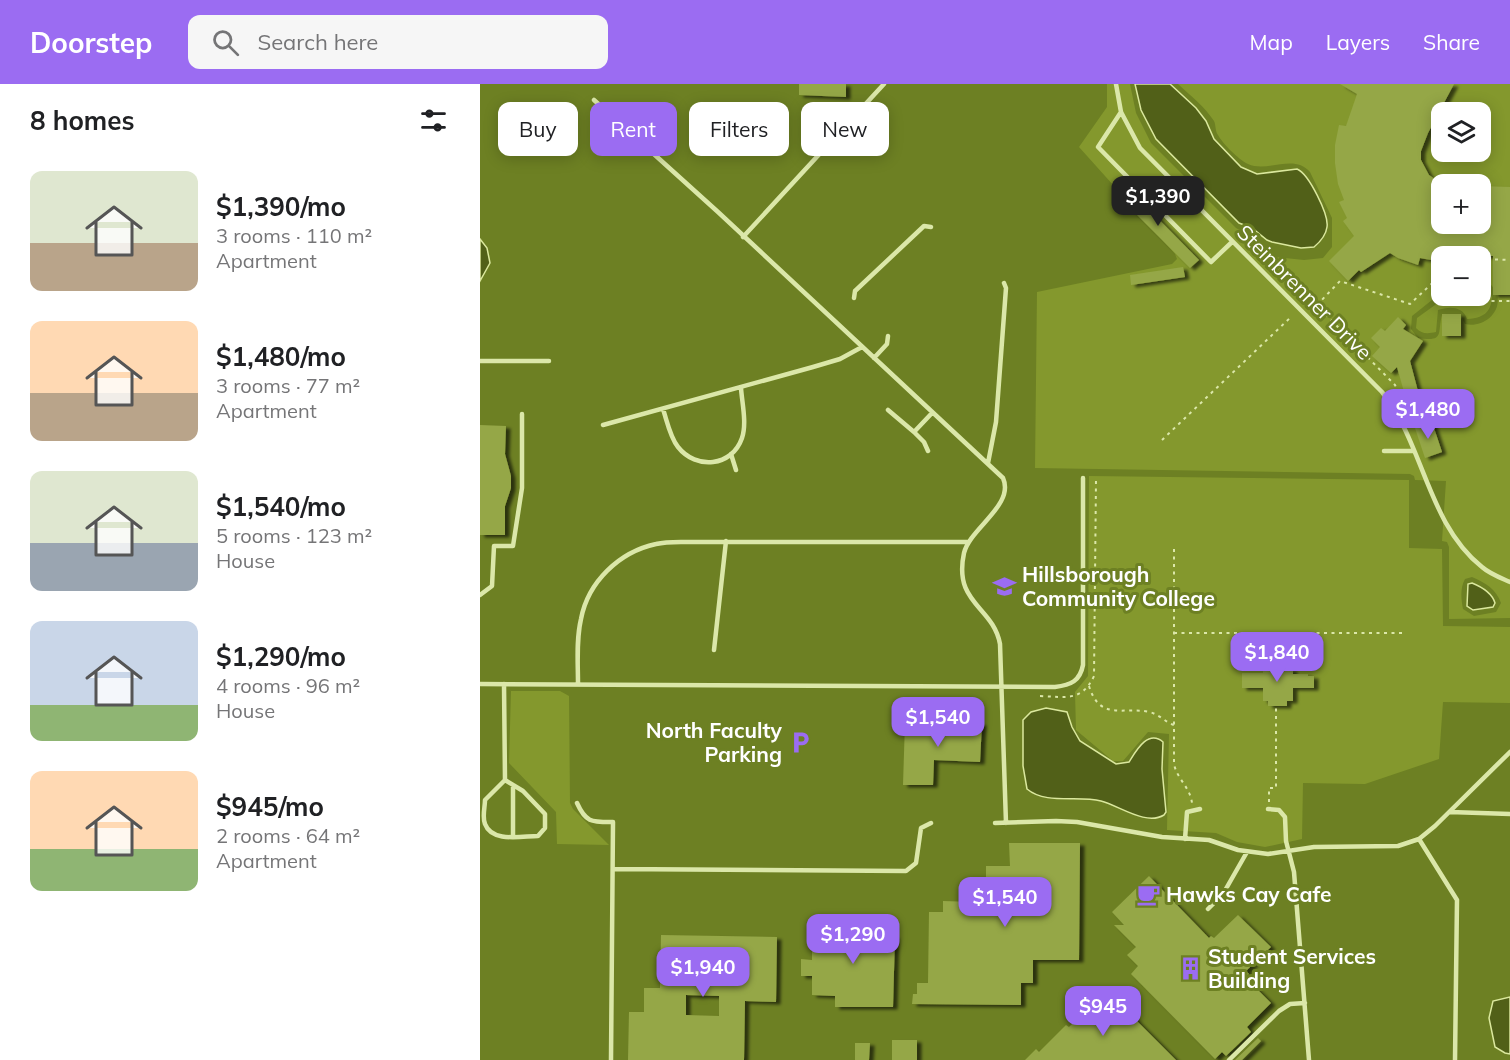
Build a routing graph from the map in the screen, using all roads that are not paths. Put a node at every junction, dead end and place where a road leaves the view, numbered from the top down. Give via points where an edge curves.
1 (884, 84) edge
2 (1116, 84) edge
3 (594, 100) dead end
4 (1121, 112) junction
5 (931, 227) dead end
6 (743, 237) junction
7 (1232, 242) junction
8 (1004, 283) dead end
9 (854, 298) dead end
10 (888, 336) dead end
11 (862, 347) junction
12 (874, 358) junction
13 (480, 361) edge
14 (549, 361) dead end
15 (741, 388) junction
16 (663, 409) junction
17 (888, 410) dead end
18 (932, 413) junction
19 (522, 414) dead end
20 (603, 425) dead end
21 (914, 432) junction
22 (1384, 451) dead end
23 (1414, 451) junction
24 (928, 452) dead end
25 (731, 454) junction
26 (988, 463) junction
27 (736, 470) dead end
28 (1083, 478) dead end
29 (726, 541) junction
30 (968, 542) junction
31 (1510, 582) edge
32 (480, 595) edge
33 (714, 650) dead end
34 (480, 684) edge
35 (504, 684) junction
36 (578, 684) junction
37 (1002, 686) junction
38 (1510, 752) edge
39 (505, 780) junction
40 (513, 785) junction
41 (577, 803) dead end
42 (1200, 808) dead end
43 (1268, 809) road end
44 (1450, 812) junction
45 (1510, 814) edge
46 (931, 823) dead end
47 (994, 823) dead end
48 (1006, 824) junction
49 (513, 836) junction
50 (1185, 839) junction
51 (1419, 839) junction
52 (1247, 852) junction
53 (1289, 852) junction
54 (614, 869) junction
55 (1208, 909) dead end
56 (1305, 1003) junction
57 (611, 1060) edge
58 (1229, 1060) edge
59 (1309, 1060) edge
60 (1455, 1060) edge

1 - 6 lane
2 - 4 lane, Steinbrenner Drive
3 - 6 lane
4 - 7 lane, Steinbrenner Drive via 1146,156
4 - 7 lane via 1098,147 1211,262
5 - 9 lane via 924,226 855,291
6 - 11 lane
7 - 23 lane, Steinbrenner Drive via 1382,392 1402,422
8 - 26 lane via 996,422
10 - 12 lane via 887,344
11 - 12 lane
11 - 15 lane via 840,359
12 - 18 lane
13 - 14 lane
15 - 16 lane
15 - 25 lane via 743,430
16 - 20 lane
16 - 25 lane via 677,446 685,454 705,463 718,462
17 - 21 lane
18 - 21 lane
18 - 26 lane
19 - 32 lane via 522,488 513,546 494,546 492,586
21 - 24 lane
22 - 23 lane
23 - 31 lane, Steinbrenner Drive via 1455,536 1480,566
25 - 27 lane
26 - 30 lane via 1005,484 1003,496
28 - 37 lane via 1081,673 1071,684 1061,686
29 - 30 lane
29 - 33 lane
29 - 36 lane via 657,544 614,564 592,590 583,608 578,636
30 - 37 lane via 963,559 964,582 969,597 999,636
34 - 35 lane
35 - 36 lane
35 - 39 lane
36 - 37 lane
37 - 48 lane
38 - 44 lane
39 - 40 lane
39 - 49 lane via 485,800 484,822 497,836
40 - 49 lane
40 - 49 lane via 545,814 545,828 538,836
41 - 54 lane via 592,822 613,822
42 - 50 lane via 1185,814
43 - 53 lane via 1284,813
44 - 45 lane
44 - 51 lane
46 - 54 lane via 921,828 916,863 906,871
47 - 48 lane
48 - 50 lane via 1077,822
50 - 52 lane via 1215,841
51 - 53 lane via 1398,846 1314,847
51 - 60 lane via 1457,900
52 - 53 lane
52 - 55 lane via 1223,894
53 - 56 lane
54 - 57 lane
56 - 58 lane via 1290,1004 1279,1011
56 - 59 lane

